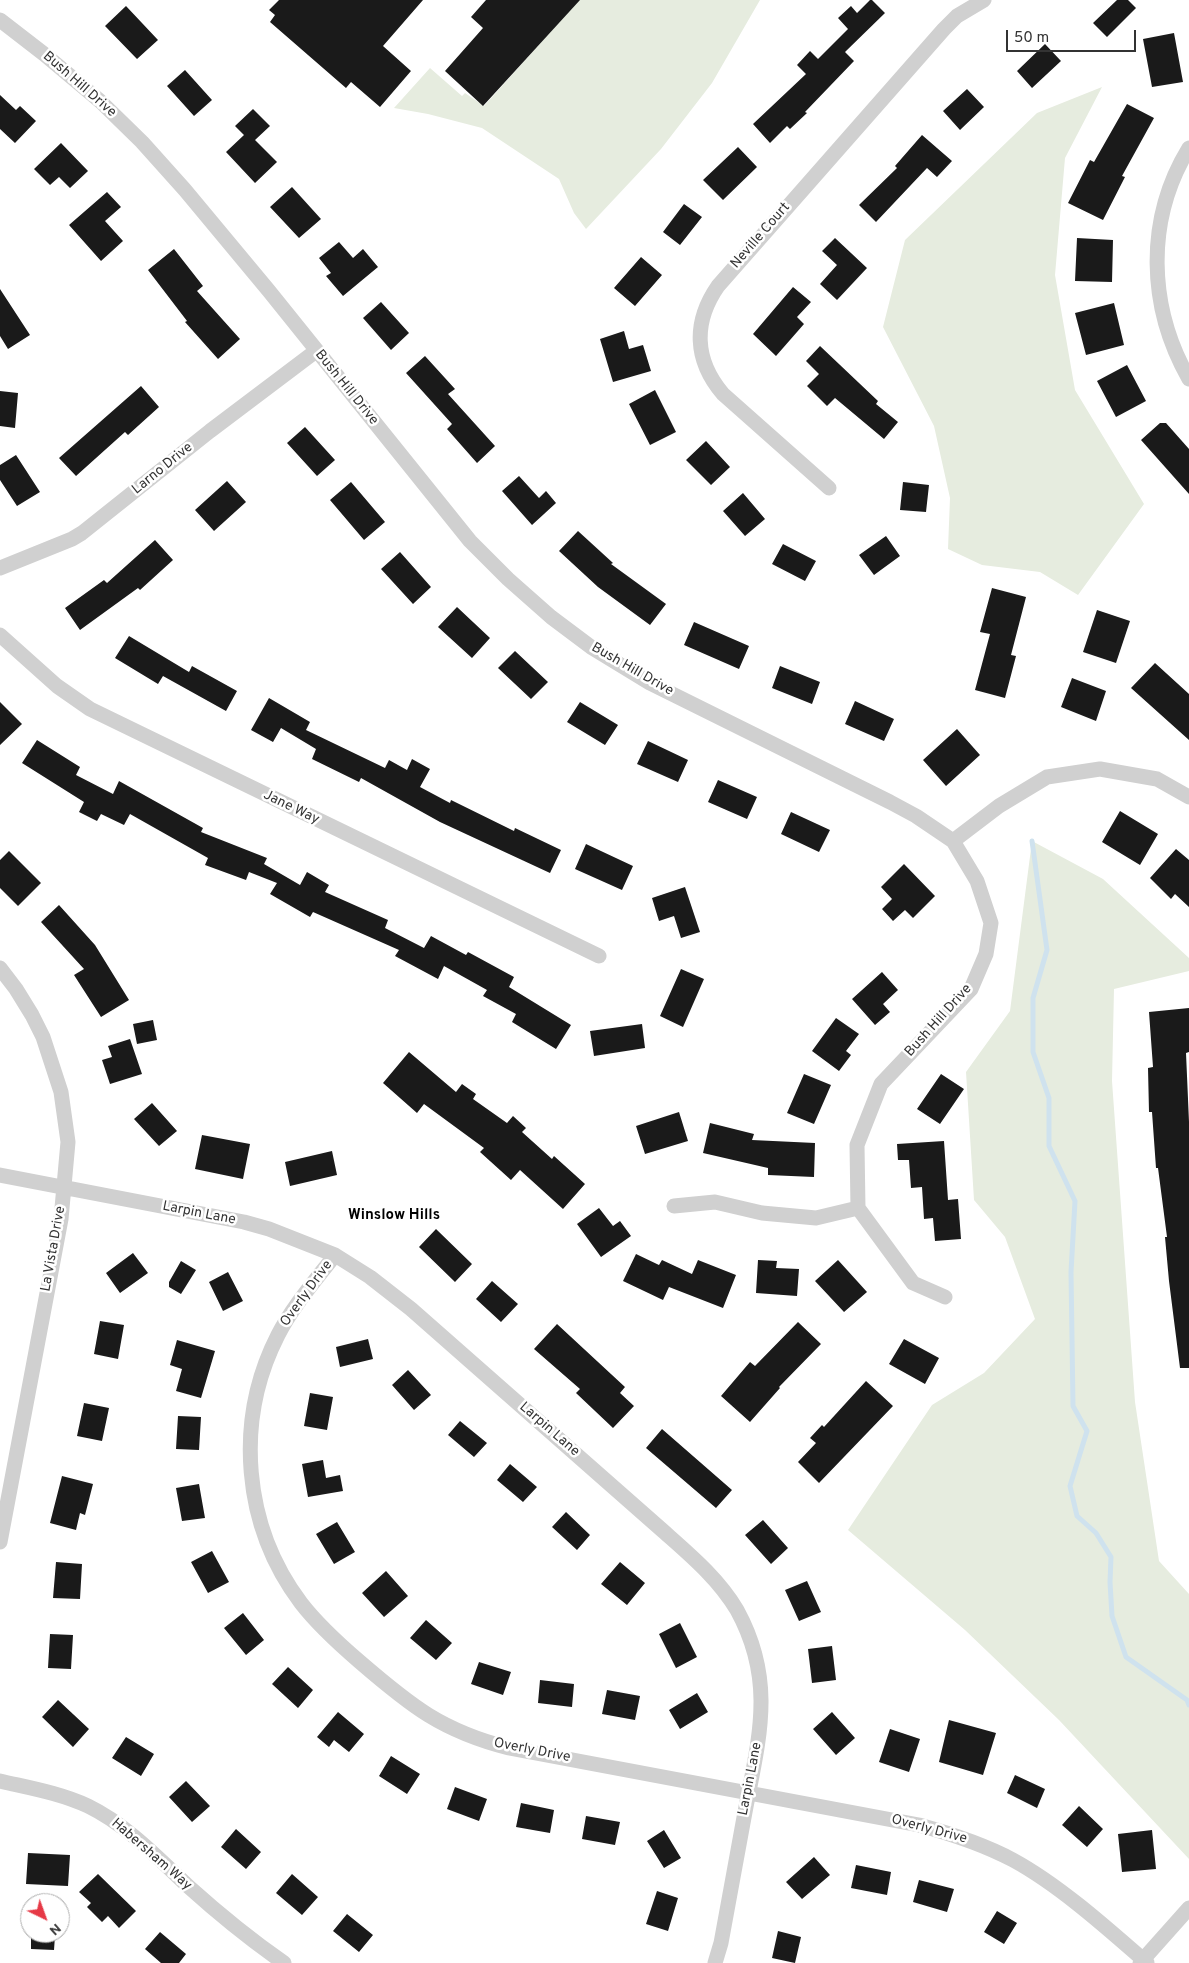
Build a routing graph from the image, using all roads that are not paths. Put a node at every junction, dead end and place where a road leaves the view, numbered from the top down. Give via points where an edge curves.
1 (984, 0) edge
2 (0, 20) edge
3 (1189, 148) edge
4 (316, 351) junction
5 (1189, 379) edge
6 (829, 488) dead end
7 (0, 568) edge
8 (0, 635) edge
9 (1189, 796) edge
10 (953, 841) junction
11 (599, 956) dead end
12 (0, 968) edge
13 (0, 1175) edge
14 (64, 1188) junction
15 (674, 1206) dead end
16 (858, 1208) junction
17 (336, 1256) junction
18 (945, 1297) dead end
19 (0, 1542) edge
20 (0, 1781) edge
21 (748, 1793) junction
22 (1189, 1908) edge
23 (1143, 1962) edge
24 (284, 1963) edge
25 (715, 1963) edge

1 - 6 street, Neville Court via 944,28 718,286 707,305 700,343 705,367 715,385
2 - 4 street, Bush Hill Drive via 100,101 142,142
3 - 5 street via 1167,195 1156,266 1167,331
4 - 7 street, Larno Drive via 82,533
4 - 10 street, Bush Hill Drive via 470,541 551,617 591,647 650,683 890,802
8 - 11 street, Jane Way via 57,686 90,710
9 - 10 street via 1157,780 1100,769 1047,777 999,806
10 - 16 street, Bush Hill Drive via 977,881 991,923 986,954 971,989 881,1084 857,1145
12 - 14 street, La Vista Drive via 32,1015 53,1063 66,1119 68,1142
13 - 14 street, Larpin Lane
14 - 17 street, Larpin Lane via 244,1222 294,1237
14 - 19 street, La Vista Drive
15 - 16 street via 715,1202 762,1213 816,1218
16 - 18 street via 914,1283
17 - 21 street, Larpin Lane via 411,1309 702,1565 720,1586 747,1631 760,1678 761,1728
17 - 21 street, Overly Drive via 290,1312 278,1335 259,1383 251,1425 251,1474 260,1522 277,1565 302,1605 334,1640 402,1698 460,1732 509,1748
20 - 24 street, Habersham Way via 65,1796 111,1819 214,1909
21 - 23 street, Overly Drive via 920,1825 984,1846 1053,1886
21 - 25 street, Larpin Lane
22 - 23 street

